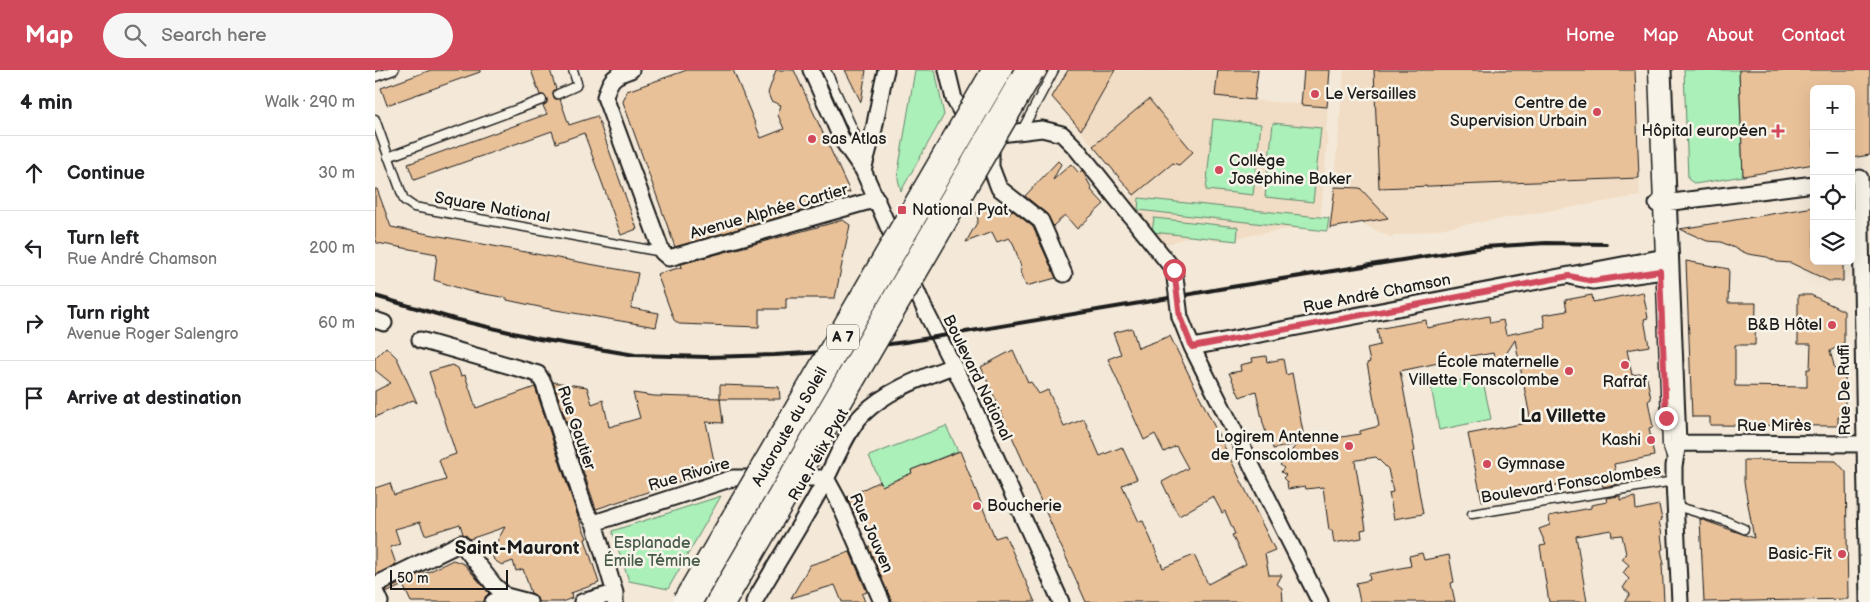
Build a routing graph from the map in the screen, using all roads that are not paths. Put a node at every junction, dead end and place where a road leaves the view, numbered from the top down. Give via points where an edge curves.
1 (394, 70) edge
2 (573, 70) edge
3 (631, 70) edge
4 (811, 70) edge
5 (826, 70) edge
6 (886, 70) edge
7 (947, 70) edge
8 (997, 70) edge
9 (1030, 70) edge
10 (1054, 70) edge
11 (1653, 70) edge
12 (1663, 70) edge
13 (375, 77) edge
14 (558, 94) dead end
15 (541, 100) dead end
16 (375, 119) edge
17 (1021, 132) junction
18 (992, 135) junction
19 (388, 157) junction
20 (863, 170) junction
21 (1860, 177) edge
22 (1810, 185) edge
23 (877, 199) junction
24 (1663, 204) junction
25 (666, 255) junction
26 (1665, 264) junction
27 (1064, 274) dead end
28 (419, 340) dead end
29 (1192, 347) junction
30 (953, 366) junction
31 (1678, 443) junction
32 (1867, 444) edge
33 (1674, 473) junction
34 (826, 478) junction
35 (1676, 506) junction
36 (1472, 514) dead end
37 (595, 522) junction
38 (1744, 529) dead end
39 (375, 585) edge
40 (375, 591) edge
41 (615, 597) edge
42 (500, 599) edge
43 (380, 602) edge
44 (529, 602) edge
45 (582, 602) edge
46 (687, 602) edge
47 (721, 602) edge
48 (754, 602) edge
49 (883, 602) edge
50 (1061, 602) edge
51 (1320, 602) edge
52 (1681, 602) edge
53 (1868, 602) edge

1 - 13 lane
2 - 14 lane via 576,86
3 - 25 street via 617,75 609,83 605,97
4 - 20 street, Boulevard National via 842,140
5 - 20 lane, Boulevard National via 855,134
6 - 20 street
7 - 18 street via 954,99 967,122
8 - 46 highway, Autoroute du Soleil / A 7, bridge
9 - 47 highway, Autoroute du Soleil / A 7, bridge
10 - 17 lane
11 - 24 lane
12 - 24 street
15 - 19 lane
16 - 19 lane, Square National
17 - 18 street
17 - 29 street, bridge via 1042,129 1062,134 1174,270 1180,317
18 - 27 street via 991,168 999,188 1041,221
19 - 25 lane, Square National via 404,200 413,207
20 - 23 street, Boulevard National
21 - 32 street, Rue De Ruffi
22 - 24 street
23 - 25 street, Avenue Alphée Cartier
23 - 30 street, Boulevard National
24 - 26 street
26 - 29 street, Rue André Chamson via 1593,281 1569,276
26 - 31 street
26 - 33 lane via 1667,445
28 - 37 street, Rue Gautier via 538,374 586,511
29 - 51 street
30 - 34 street, Rue Félix Pyat via 887,395 862,414
30 - 50 street, Boulevard National
31 - 32 street, Rue Mirès
31 - 33 street
32 - 53 street, Rue De Ruffi
33 - 35 street
33 - 36 lane, Boulevard Fonscolombes
34 - 37 street, Rue Rivoire via 733,478
34 - 48 street, Rue Félix Pyat
34 - 49 street, Rue Jouven
35 - 38 lane
35 - 52 street
37 - 41 street, Rue Gautier
39 - 42 street via 461,543 495,585
40 - 43 street
41 - 45 street
42 - 44 street

